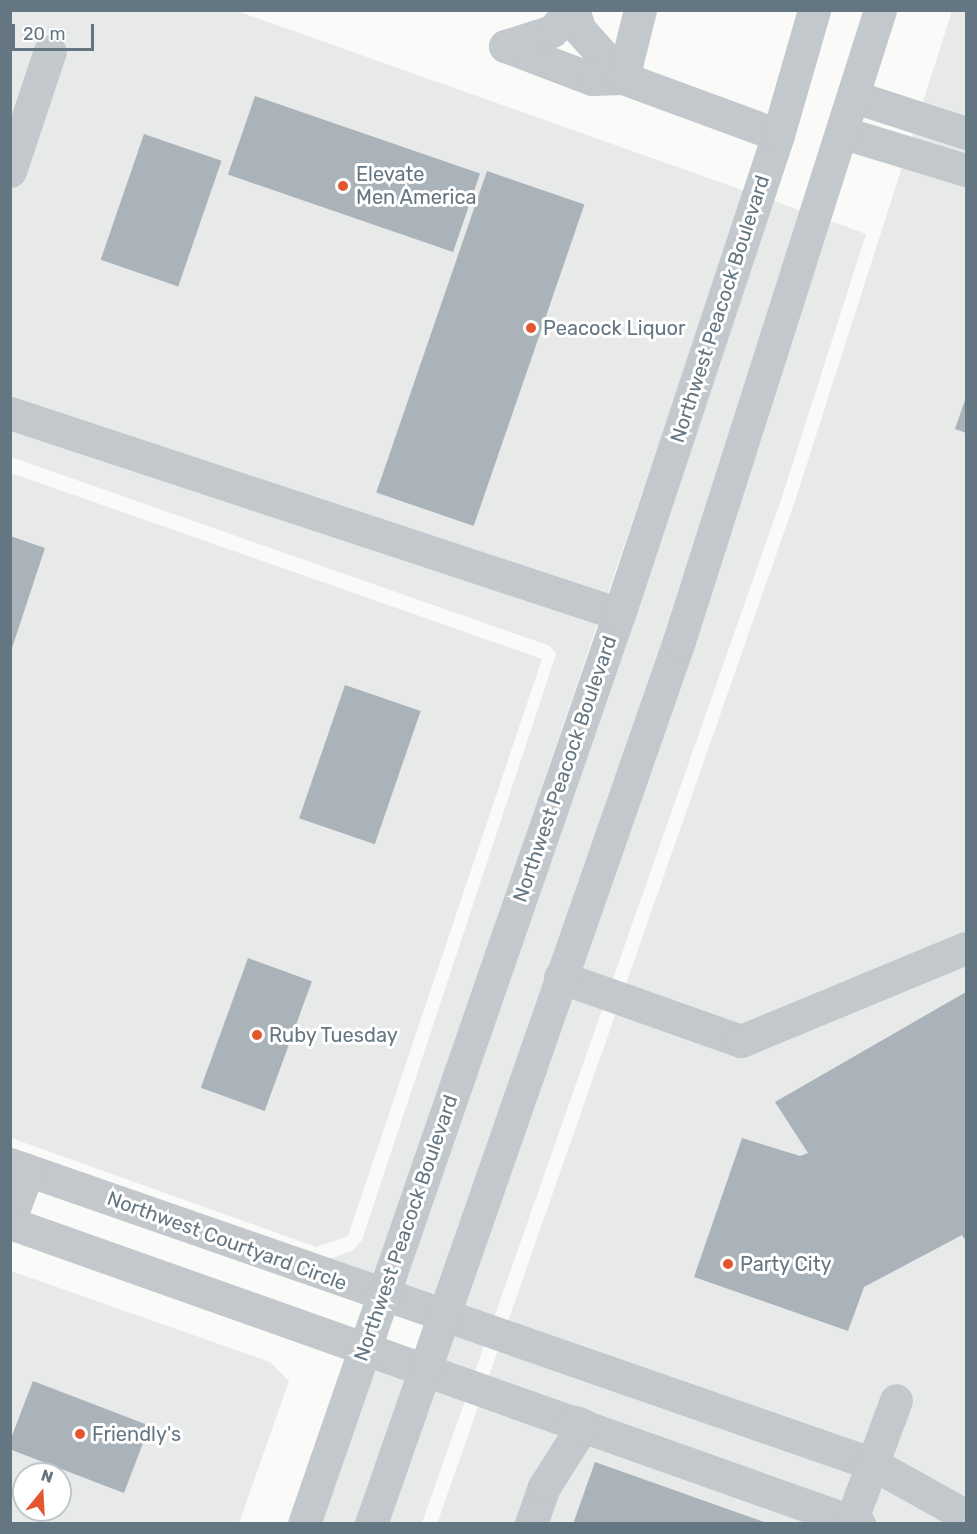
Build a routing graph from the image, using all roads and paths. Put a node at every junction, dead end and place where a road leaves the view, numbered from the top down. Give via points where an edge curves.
1 (572, 10) edge
2 (640, 10) edge
3 (814, 10) edge
4 (880, 10) edge
5 (50, 51) dead end
6 (623, 78) junction
7 (855, 97) junction
8 (844, 133) junction
9 (966, 133) edge
10 (778, 135) junction
11 (966, 170) edge
12 (10, 171) edge
13 (10, 413) edge
14 (619, 615) junction
15 (966, 948) edge
16 (560, 977) junction
17 (19, 1167) edge
18 (10, 1221) edge
19 (382, 1296) junction
20 (443, 1317) junction
21 (365, 1347) junction
22 (426, 1368) junction
23 (896, 1400) dead end
24 (579, 1424) junction
25 (873, 1464) junction
26 (966, 1516) edge
27 (853, 1523) edge
28 (304, 1524) edge
29 (371, 1524) edge
30 (531, 1524) edge

1 - 6 street via 580,30
1 - 6 street via 552,31 505,46 592,79
2 - 6 street
3 - 10 street, Northwest Peacock Boulevard
4 - 7 street
5 - 12 street
6 - 10 street
7 - 8 street
7 - 9 street
8 - 11 street
8 - 16 street via 679,641
10 - 14 street, Northwest Peacock Boulevard
13 - 14 street
14 - 19 street, Northwest Peacock Boulevard
15 - 16 street via 741,1041
16 - 20 street
17 - 18 street
17 - 19 street, Northwest Courtyard Circle
18 - 21 street
19 - 20 street, Northwest Courtyard Circle
19 - 21 street, Northwest Peacock Boulevard
20 - 22 street
20 - 25 street, Northwest Courtyard Circle
21 - 22 street
21 - 28 street, Northwest Peacock Boulevard
22 - 24 street
22 - 29 street
23 - 25 street
24 - 27 street
24 - 30 street via 544,1486
25 - 26 street, Northwest Courtyard Circle
25 - 27 street

